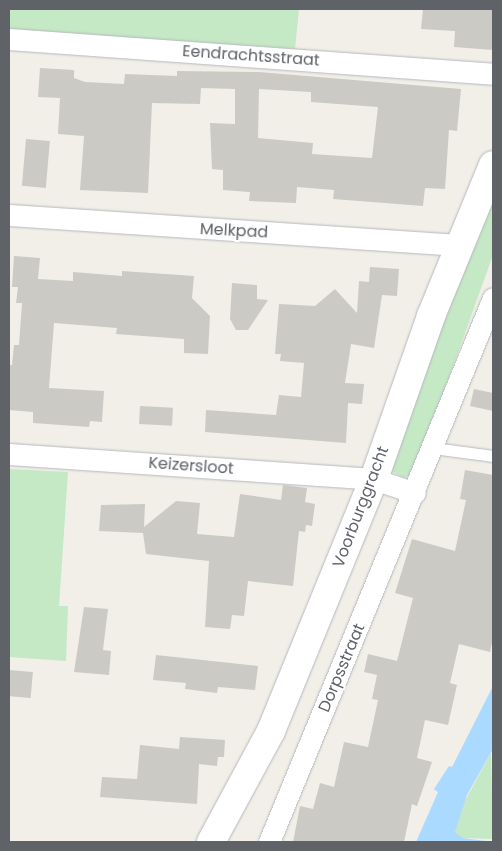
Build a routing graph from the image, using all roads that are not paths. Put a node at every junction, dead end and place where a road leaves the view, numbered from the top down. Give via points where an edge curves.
1 (9, 39) edge
2 (493, 74) edge
3 (493, 165) edge
4 (9, 215) edge
5 (460, 245) junction
6 (493, 298) edge
7 (433, 448) junction
8 (9, 454) edge
9 (493, 456) edge
10 (374, 479) junction
11 (415, 494) junction
12 (211, 842) edge
13 (269, 842) edge

1 - 2 street, Eendrachtsstraat
3 - 5 street, Voorburggracht
4 - 5 street, Melkpad
5 - 10 street, Voorburggracht
6 - 7 street, Dorpsstraat
7 - 9 lane
7 - 11 street, Dorpsstraat
8 - 10 street, Keizersloot
10 - 11 street
10 - 12 street, Voorburggracht via 271,731
11 - 13 street, Dorpsstraat

